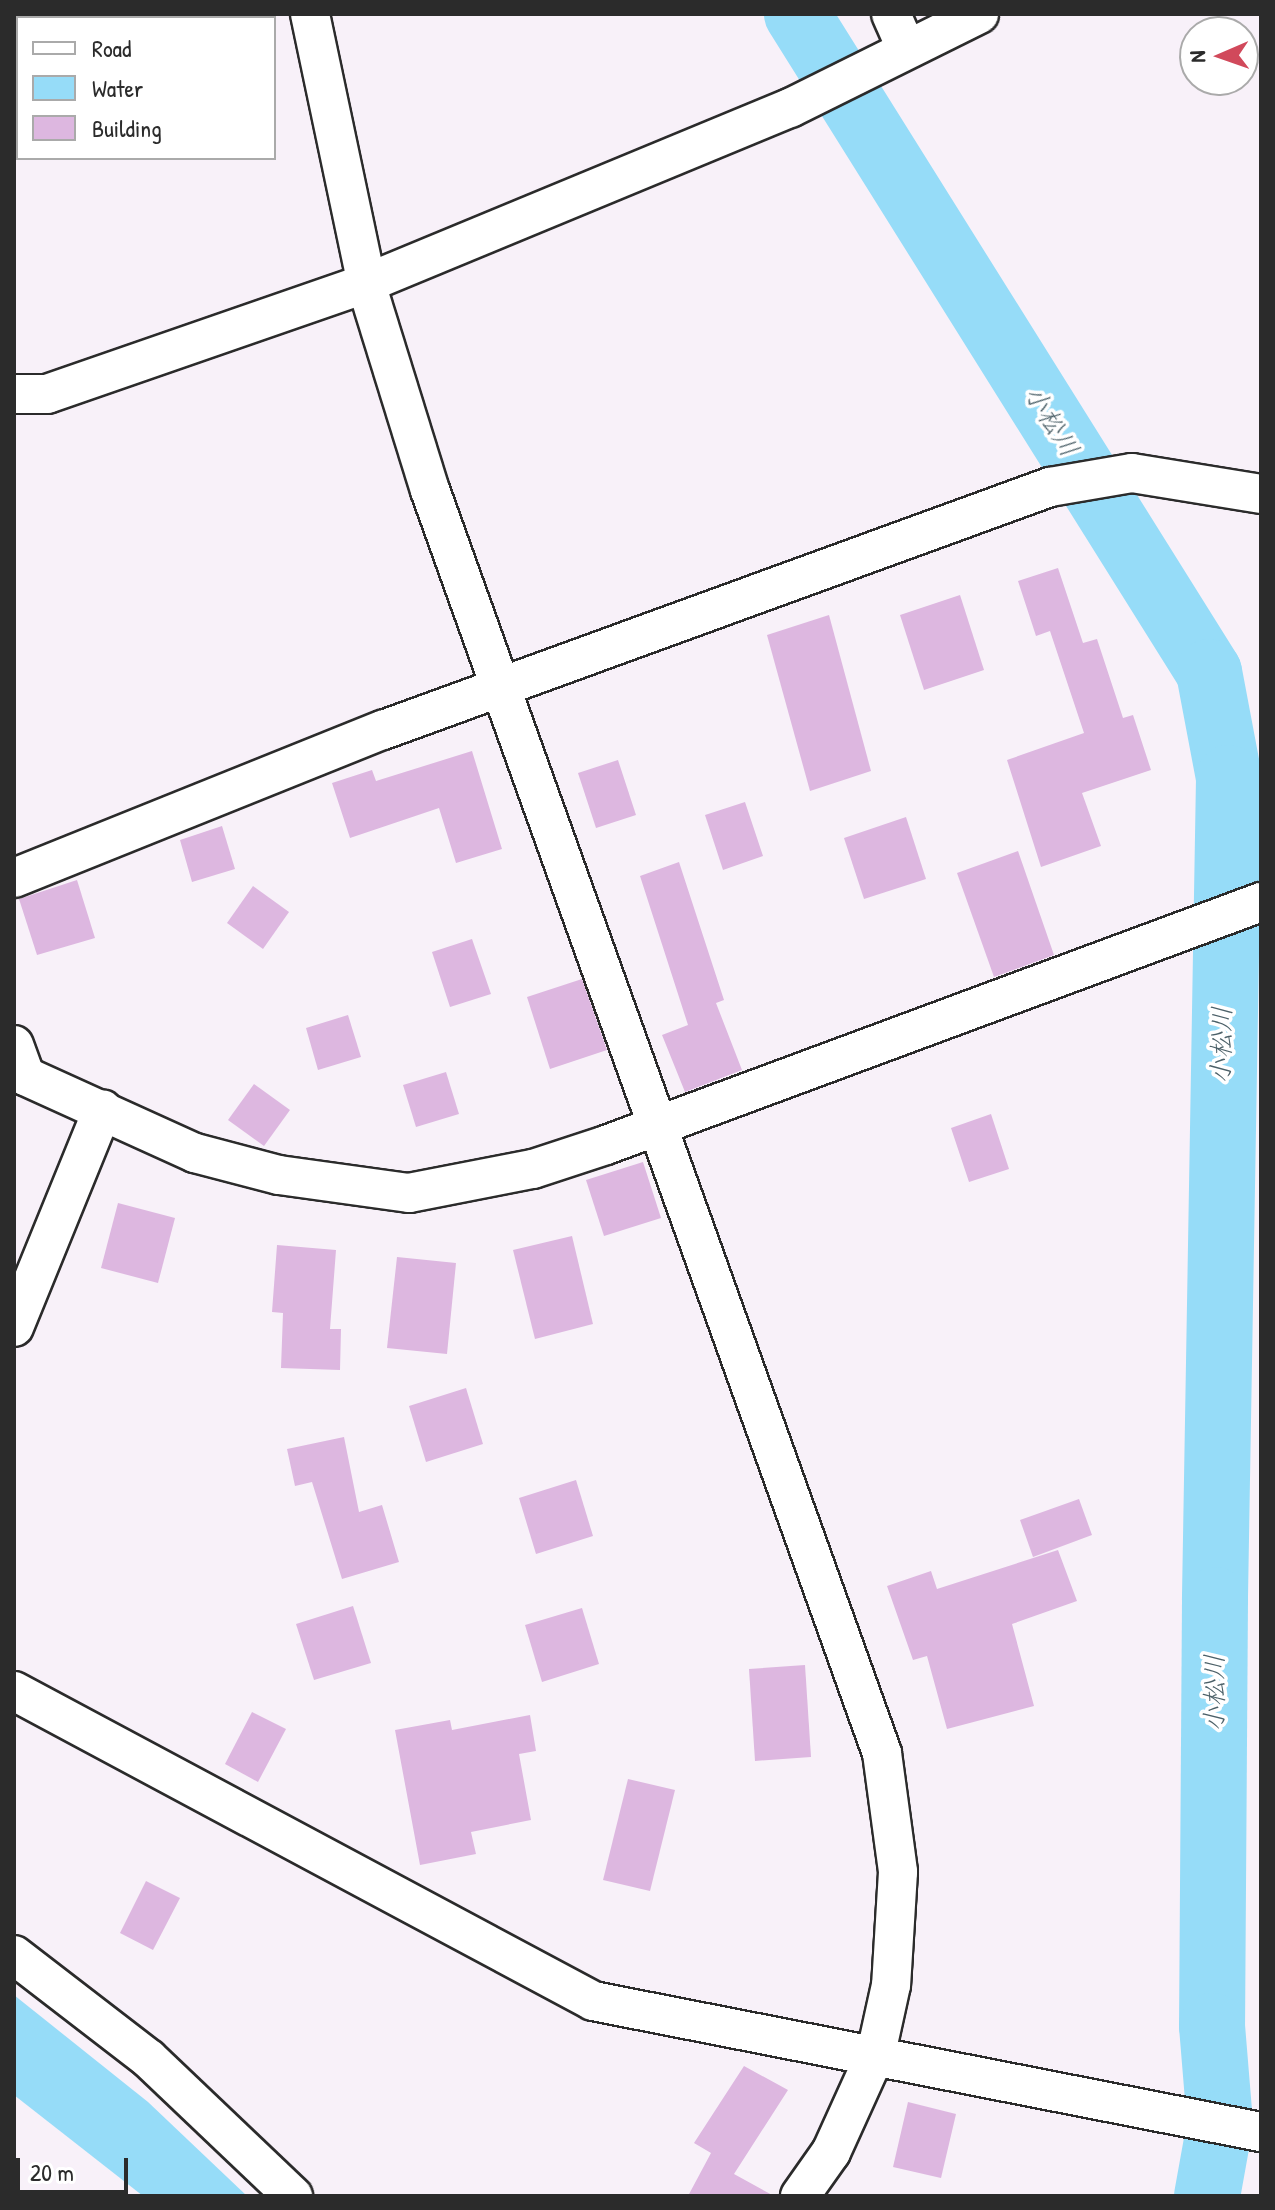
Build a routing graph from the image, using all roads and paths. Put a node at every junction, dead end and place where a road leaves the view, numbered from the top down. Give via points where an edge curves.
1 (310, 14) edge
2 (979, 14) edge
3 (890, 42) edge
4 (367, 283) junction
5 (14, 394) edge
6 (1261, 494) edge
7 (499, 691) junction
8 (14, 878) edge
9 (1261, 902) edge
10 (14, 1045) edge
11 (103, 1109) junction
12 (659, 1126) junction
13 (14, 1327) edge
14 (14, 1691) edge
15 (14, 1955) edge
16 (876, 2053) junction
17 (1249, 2129) edge
18 (293, 2196) edge
19 (800, 2196) edge

1 - 4 street
2 - 3 street
3 - 4 street via 807,100
4 - 5 street via 47,394
4 - 7 street
6 - 7 street via 1132,473 1050,487
7 - 8 street via 383,730
7 - 12 street
9 - 12 street
10 - 11 street via 25,1076
11 - 12 street via 195,1153 279,1175 409,1193 533,1169
11 - 13 street
12 - 16 street via 882,1753 898,1872 891,1985
14 - 16 street via 593,2001
15 - 18 street via 149,2059
16 - 17 street
16 - 19 street via 831,2152

